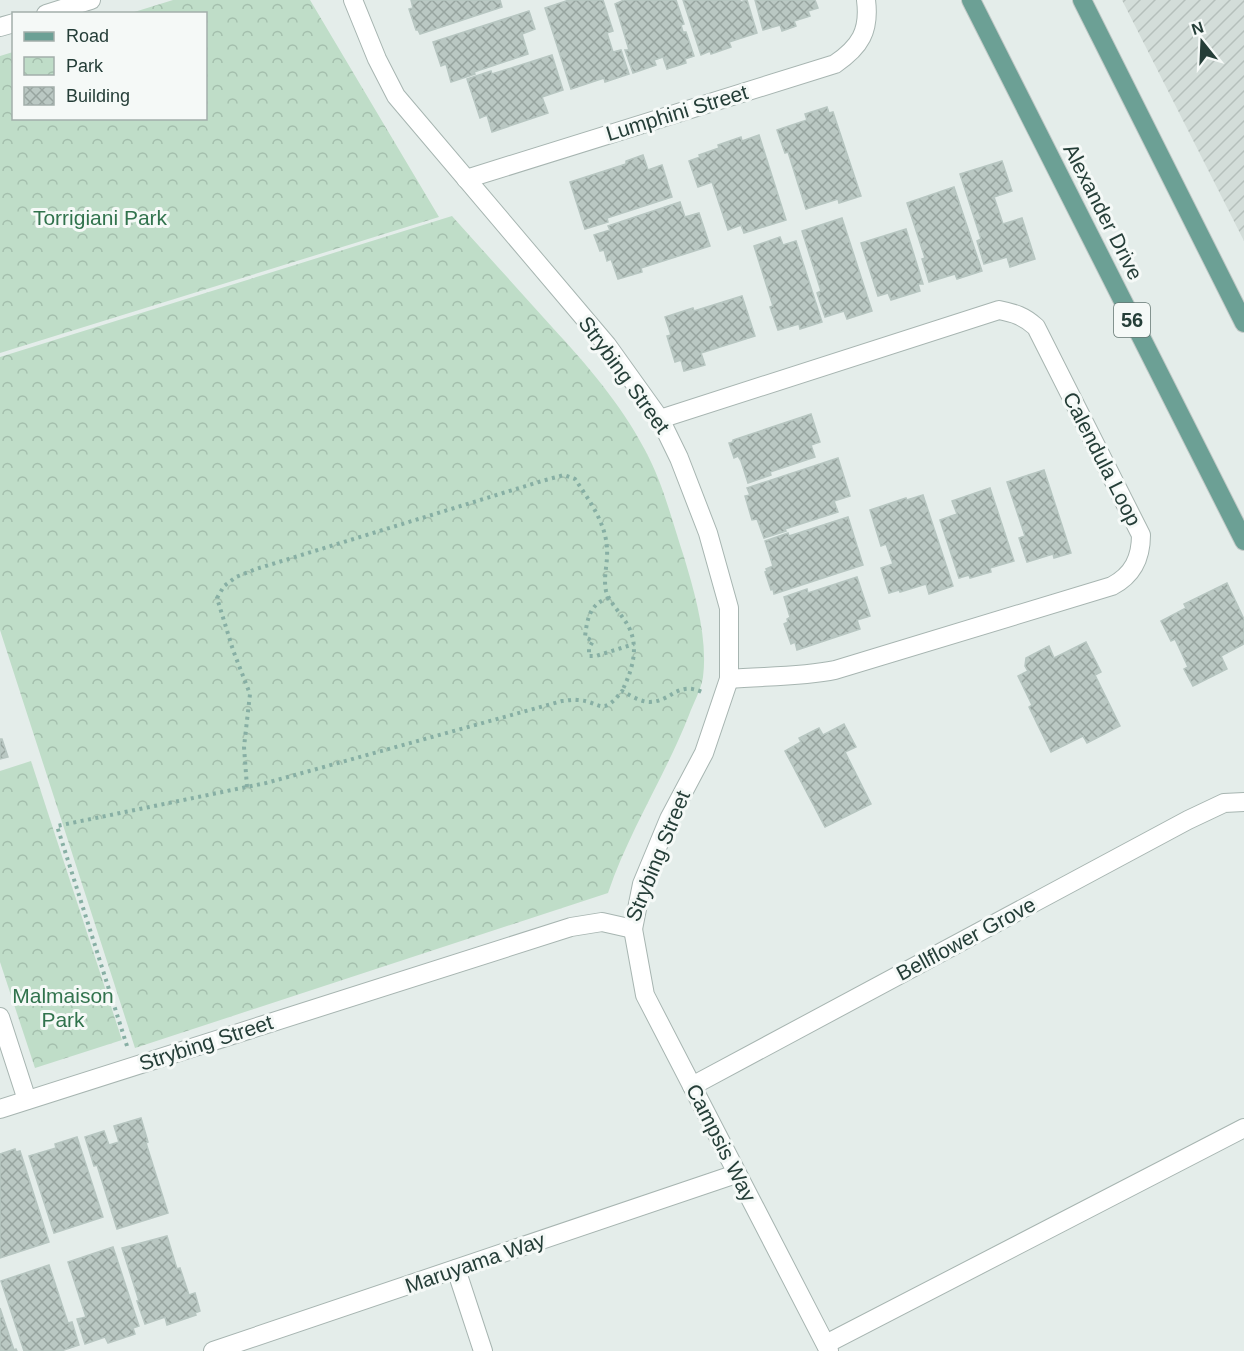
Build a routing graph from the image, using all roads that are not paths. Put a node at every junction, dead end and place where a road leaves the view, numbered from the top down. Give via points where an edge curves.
1 (91, 0) edge
2 (352, 0) edge
3 (866, 0) edge
4 (971, 0) edge
5 (1082, 0) edge
6 (52, 12) edge
7 (466, 179) junction
8 (1244, 323) edge
9 (660, 419) junction
10 (1244, 541) edge
11 (729, 680) junction
12 (1244, 802) edge
13 (633, 929) junction
14 (0, 1017) edge
15 (692, 1086) junction
16 (27, 1100) junction
17 (0, 1109) edge
18 (1244, 1128) edge
19 (736, 1174) junction
20 (456, 1269) junction
21 (827, 1348) edge
22 (213, 1351) edge
23 (483, 1351) edge

1 - 6 street
2 - 7 street, Strybing Street via 396,96
3 - 7 street, Lumphini Street via 867,21 862,35 852,52 835,64
4 - 10 main road, Alexander Drive / 56
5 - 8 main road
7 - 9 street, Strybing Street via 607,345
9 - 11 street, Strybing Street via 708,532 729,608
9 - 11 street, Calendula Loop via 999,310 1010,312 1025,317 1036,327 1141,535 1134,567 1124,580 1112,586 835,670
11 - 13 street, Strybing Street via 704,753 669,819 642,884
12 - 15 street, Bellflower Grove via 1224,803 1188,820
13 - 15 street, Campsis Way via 645,995
13 - 16 street, Strybing Street via 602,922 570,927
14 - 16 street
15 - 19 street, Campsis Way
16 - 17 street, Strybing Street
18 - 21 street
19 - 20 street, Maruyama Way
19 - 21 street, Campsis Way
20 - 22 street, Maruyama Way
20 - 23 street

